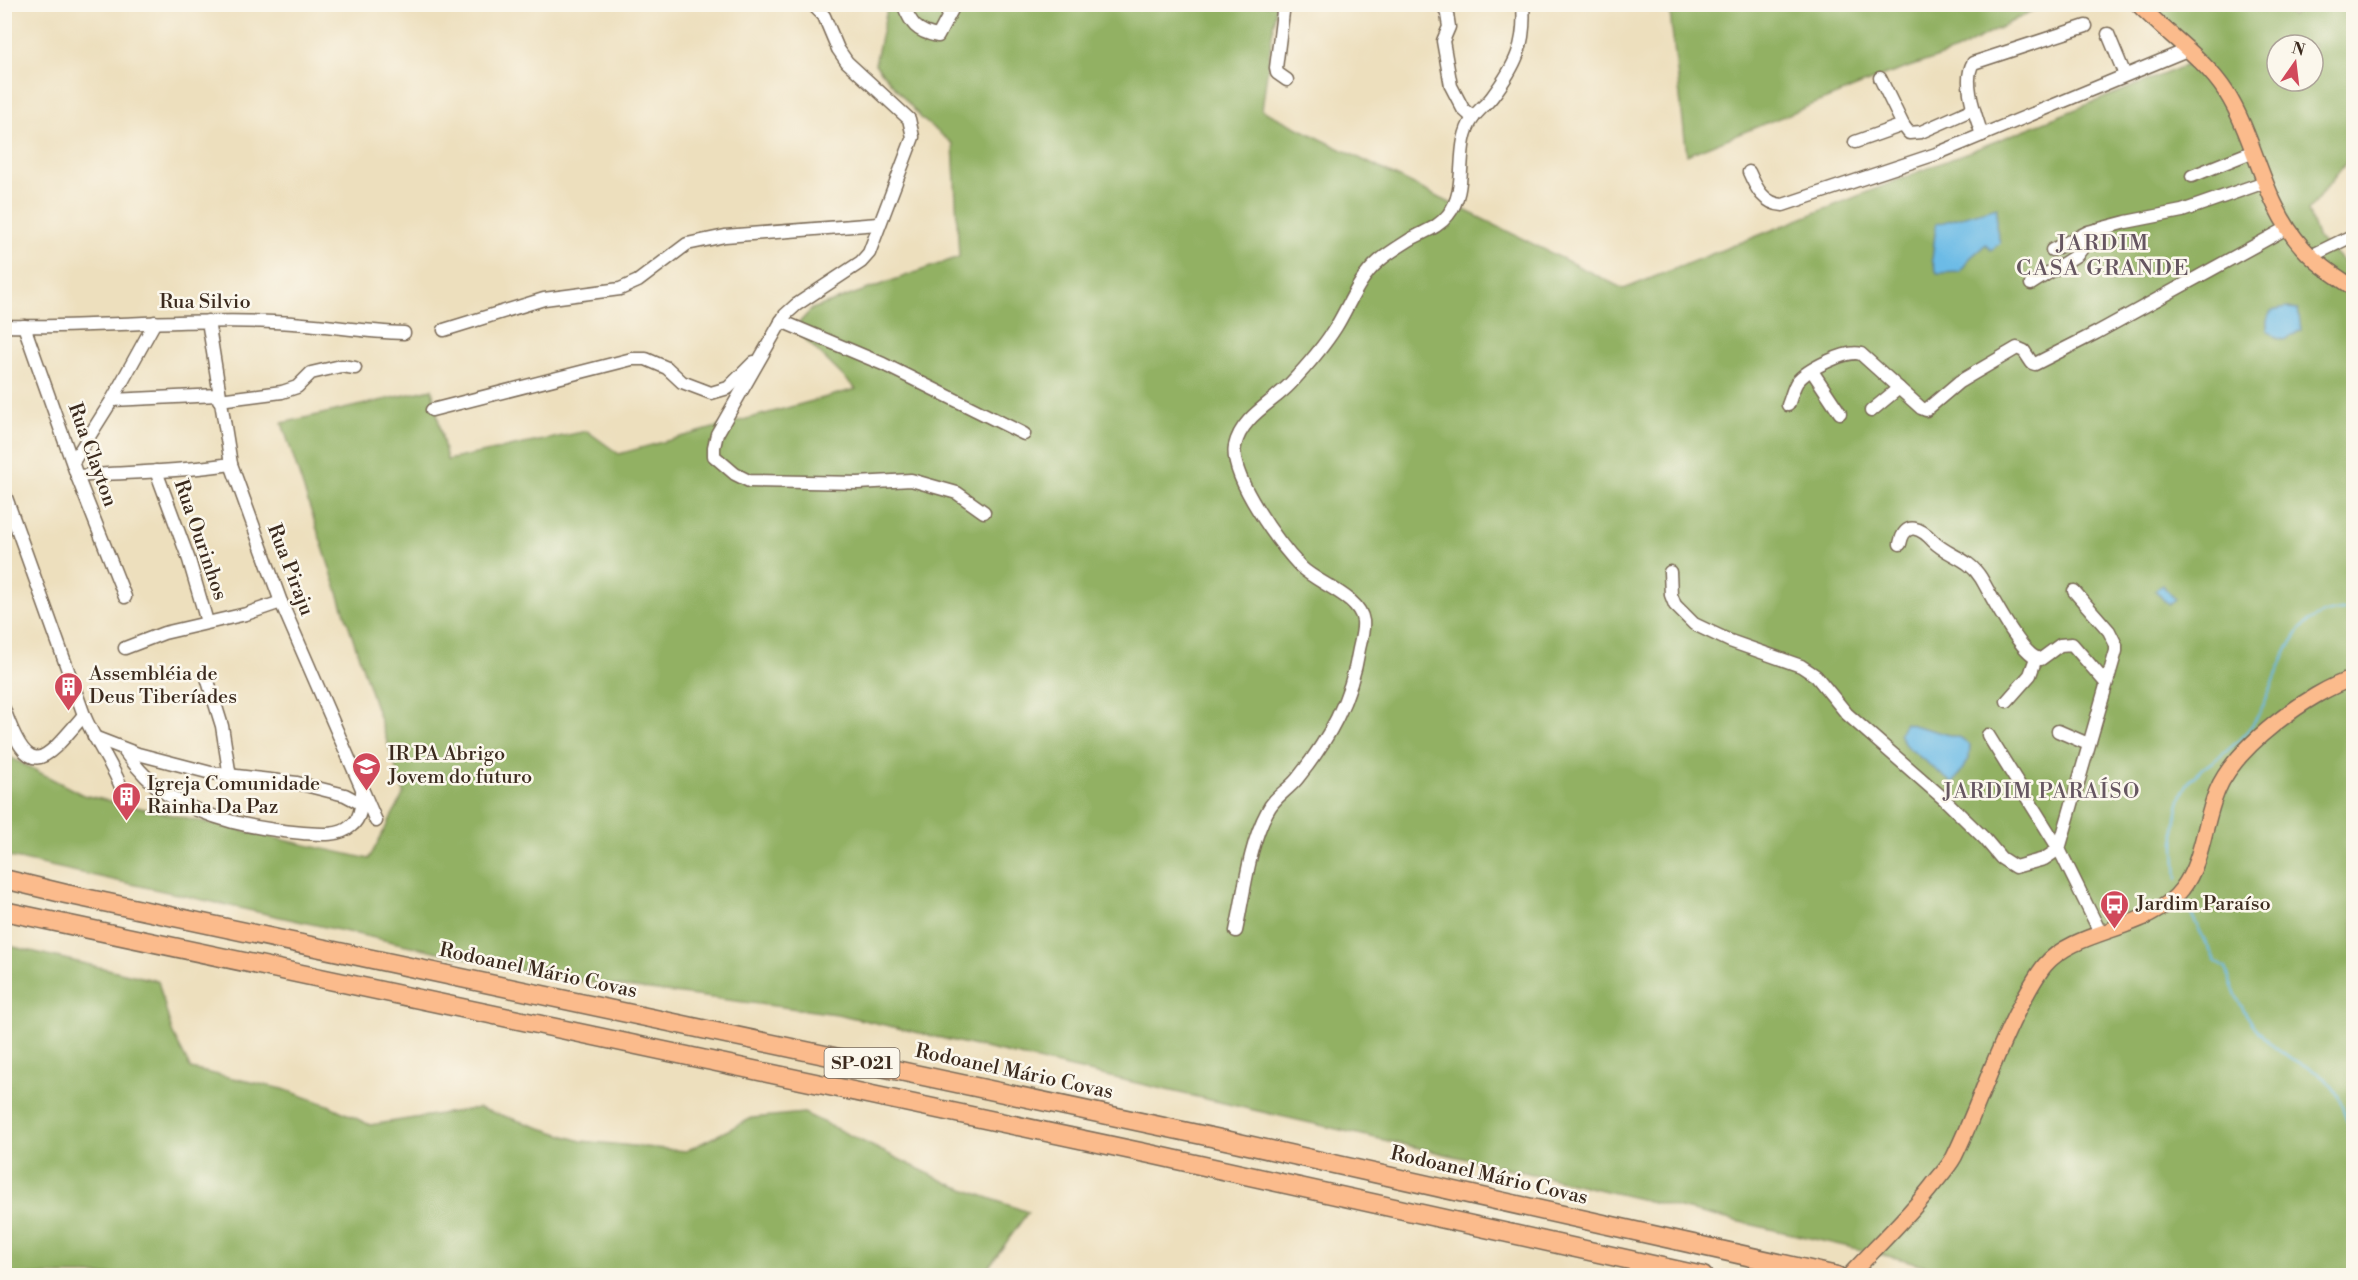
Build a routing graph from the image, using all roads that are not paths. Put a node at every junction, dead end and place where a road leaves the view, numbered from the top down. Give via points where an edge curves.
1 (812, 4) edge
2 (903, 4) edge
3 (955, 4) edge
4 (1284, 4) edge
5 (1443, 4) edge
6 (1524, 4) edge
7 (2138, 4) edge
8 (2086, 26) dead end
9 (2108, 34) dead end
10 (2187, 50) junction
11 (2125, 75) junction
12 (1880, 78) dead end
13 (1287, 80) dead end
14 (1973, 109) junction
15 (1473, 118) junction
16 (1903, 125) junction
17 (1982, 135) junction
18 (1855, 142) dead end
19 (2254, 151) junction
20 (1749, 172) dead end
21 (2192, 176) dead end
22 (2265, 182) junction
23 (879, 224) junction
24 (2288, 228) junction
25 (2096, 230) junction
26 (2354, 234) edge
27 (2052, 250) dead end
28 (2311, 256) junction
29 (2031, 284) dead end
30 (2354, 288) edge
31 (208, 321) junction
32 (781, 321) junction
33 (155, 322) junction
34 (4, 326) edge
35 (24, 326) junction
36 (444, 330) dead end
37 (404, 333) dead end
38 (759, 358) junction
39 (355, 368) dead end
40 (1812, 371) junction
41 (1899, 388) junction
42 (219, 398) junction
43 (112, 400) junction
44 (1788, 405) dead end
45 (432, 410) dead end
46 (1871, 411) dead end
47 (1840, 413) dead end
48 (1024, 434) dead end
49 (72, 462) junction
50 (231, 464) junction
51 (156, 471) junction
52 (77, 476) junction
53 (4, 492) edge
54 (984, 512) dead end
55 (1900, 544) dead end
56 (1670, 572) dead end
57 (2074, 591) dead end
58 (124, 597) dead end
59 (281, 602) junction
60 (207, 622) junction
61 (125, 648) dead end
62 (2036, 658) junction
63 (2354, 678) edge
64 (208, 681) dead end
65 (2106, 683) junction
66 (2007, 701) dead end
67 (4, 709) edge
68 (84, 715) junction
69 (2058, 731) dead end
70 (1988, 735) dead end
71 (94, 738) junction
72 (2088, 744) junction
73 (123, 749) junction
74 (230, 777) junction
75 (362, 790) junction
76 (123, 792) dead end
77 (362, 804) junction
78 (376, 821) dead end
79 (2060, 849) junction
80 (4, 879) edge
81 (4, 911) edge
82 (1236, 931) dead end
83 (2101, 934) junction
84 (1703, 1275) edge
85 (1837, 1275) edge
86 (1849, 1275) edge

1 - 23 street via 824,16 847,62 909,119 913,129
2 - 3 street via 910,21 923,33 938,36
4 - 13 street via 1276,68
5 - 15 street via 1449,27 1443,41 1451,86 1463,109
6 - 15 street via 1525,30 1519,54 1491,99
7 - 10 main road
8 - 14 street via 1973,63
9 - 11 street
10 - 11 street
10 - 19 main road via 2225,91
11 - 17 street
12 - 16 street
14 - 16 street via 1921,132 1909,133
14 - 17 street
15 - 82 street via 1465,134 1459,189 1450,213 1436,228 1413,238 1367,272 1335,329 1290,384 1254,415 1235,446 1236,465 1261,514 1303,568 1360,610 1363,623 1347,699 1338,719 1295,782 1273,800 1265,815
16 - 18 street
17 - 20 street via 1783,205 1764,199
19 - 21 street
19 - 22 main road
22 - 24 main road
22 - 25 street via 2182,211
23 - 32 street via 869,253 861,262 796,305
23 - 36 street via 725,236 687,244 639,281 620,289 544,299
24 - 28 main road
24 - 41 street via 2036,364 2017,348 1959,382 1926,410
25 - 27 street
25 - 29 street via 2077,255
26 - 28 street
28 - 30 main road
31 - 33 street, Rua Silvio
31 - 37 street, Rua Silvio via 274,322
31 - 42 street, Rua Piraju
32 - 38 street
32 - 48 street via 883,364
33 - 35 street, Rua Silvio
33 - 43 street
34 - 35 street, Rua Silvio
35 - 49 street, Rua Clayton
38 - 45 street via 720,392 711,393 682,382 667,368 646,359 632,359
38 - 54 street via 717,434 714,447 714,456 735,474 749,481 770,482 911,480 957,493
39 - 42 street via 341,366 311,373 291,390
40 - 41 street via 1855,351
40 - 44 street via 1797,381
40 - 47 street
41 - 46 street
42 - 43 street
42 - 50 street, Rua Piraju
43 - 49 street
49 - 52 street, Rua Clayton
50 - 51 street
50 - 59 street, Rua Piraju
51 - 52 street
51 - 60 street, Rua Ourinhos
52 - 58 street, Rua Clayton
53 - 68 street
55 - 62 street via 1903,534 1917,529 1965,560 1979,576 2004,620
56 - 79 street via 1675,605 1694,624 1801,666 1816,676 1847,714 1944,799 2009,865 2031,864
57 - 65 street via 2109,631 2116,645
59 - 60 street
59 - 75 street, Rua Piraju
60 - 61 street
62 - 65 street via 2041,659 2060,645 2072,644
62 - 66 street via 2030,675
63 - 83 main road via 2316,694 2232,765 2217,791 2196,860 2179,893 2154,912
64 - 74 street via 222,726
65 - 72 street
67 - 68 street via 21,749 37,758 53,752
68 - 71 street
69 - 72 street
70 - 79 street
71 - 73 street
71 - 76 street via 113,766
72 - 79 street
73 - 74 street
73 - 77 street via 166,794 187,806 256,829 318,834 343,831 358,818
74 - 77 street via 297,783 345,795
75 - 77 street
75 - 78 street, Rua Piraju
79 - 83 street
80 - 85 highway, Rodoanel Mário Covas / SP-021
81 - 84 highway, SP-021
83 - 86 main road via 2067,948 2044,966 2008,1030 1953,1159 1918,1205

